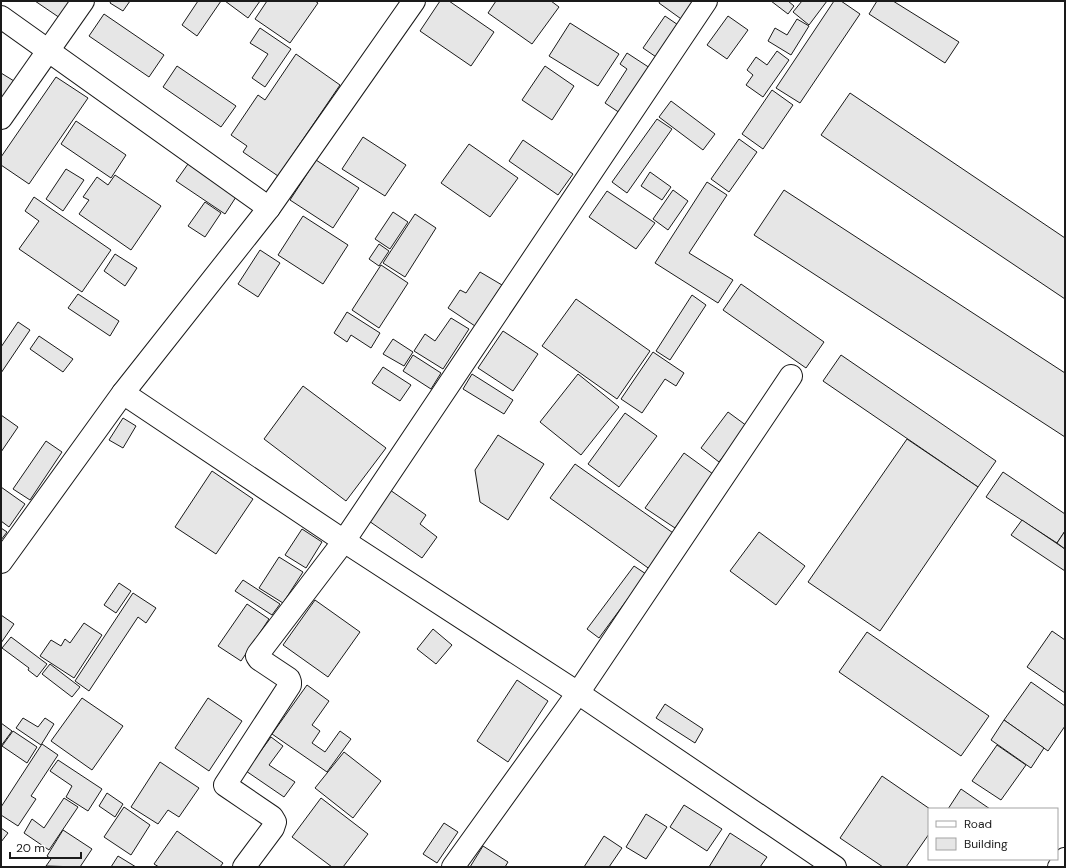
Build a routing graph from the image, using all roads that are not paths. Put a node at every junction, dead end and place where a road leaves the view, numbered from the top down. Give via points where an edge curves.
1 (83, 1) edge
2 (414, 1) edge
3 (706, 1) edge
4 (1, 17) edge
5 (48, 50) junction
6 (1, 118) edge
7 (269, 208) junction
8 (791, 376) dead end
9 (123, 393) junction
10 (344, 541) junction
11 (1, 562) edge
12 (578, 693) junction
13 (1065, 859) edge
14 (244, 867) edge
15 (453, 867) edge
16 (835, 867) edge
17 (1059, 867) edge

1 - 5 main road
2 - 7 main road
3 - 10 main road
4 - 5 main road
5 - 6 main road
5 - 7 main road
7 - 9 main road
8 - 12 main road
9 - 10 main road
9 - 11 main road
10 - 12 main road
10 - 14 main road via 257,656 290,682 290,685 226,785 276,822
12 - 15 main road
12 - 16 main road
13 - 17 main road

